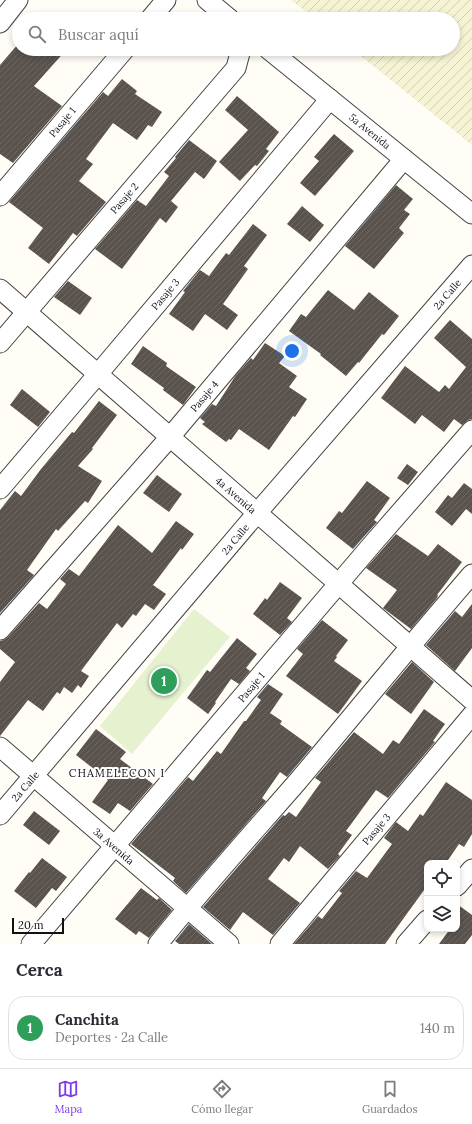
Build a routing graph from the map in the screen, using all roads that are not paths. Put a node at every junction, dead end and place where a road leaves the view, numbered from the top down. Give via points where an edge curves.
1 (18, 0) edge
2 (166, 0) edge
3 (207, 0) edge
4 (156, 12) edge
5 (222, 12) edge
6 (0, 22) edge
7 (119, 56) edge
8 (239, 56) edge
9 (277, 56) edge
10 (330, 99) junction
11 (404, 159) junction
12 (0, 196) edge
13 (472, 214) edge
14 (472, 265) edge
15 (0, 289) edge
16 (27, 312) junction
17 (0, 343) edge
18 (98, 374) junction
19 (472, 430) edge
20 (170, 437) junction
21 (0, 488) edge
22 (257, 513) junction
23 (472, 574) edge
24 (339, 584) junction
25 (0, 630) edge
26 (410, 646) junction
27 (472, 700) edge
28 (472, 715) edge
29 (0, 747) edge
30 (34, 776) junction
31 (0, 815) edge
32 (115, 846) junction
33 (472, 869) edge
34 (460, 883) edge
35 (187, 908) junction
36 (424, 923) edge
37 (31, 944) edge
38 (158, 944) edge
39 (229, 944) edge
40 (280, 944) edge
41 (406, 944) edge

1 - 6 street
2 - 4 street
3 - 5 street
7 - 12 street, Pasaje 1
8 - 16 street, Pasaje 2 via 236,68
9 - 10 street, 5a Avenida
10 - 11 street, 5a Avenida
10 - 18 street, Pasaje 3
11 - 13 street, 5a Avenida
11 - 20 street, Pasaje 4
14 - 22 street, 2a Calle
15 - 16 street, 4a Avenida
16 - 17 street, Pasaje 2
16 - 18 street, 4a Avenida
18 - 20 street, 4a Avenida
18 - 21 street, Pasaje 3
19 - 24 street, Pasaje 1
20 - 22 street, 4a Avenida
20 - 25 street, Pasaje 4
22 - 24 street, 4a Avenida
22 - 30 street, 2a Calle
23 - 26 street
24 - 26 street, 4a Avenida
24 - 32 street, Pasaje 1
26 - 27 street, 4a Avenida
26 - 35 street via 297,782
28 - 40 street, Pasaje 3
29 - 30 street, 3a Avenida
30 - 31 street, 2a Calle
30 - 32 street, 3a Avenida
32 - 35 street, 3a Avenida
32 - 37 street, Pasaje 1
33 - 34 street
35 - 38 street
35 - 39 street, 3a Avenida
36 - 41 street

